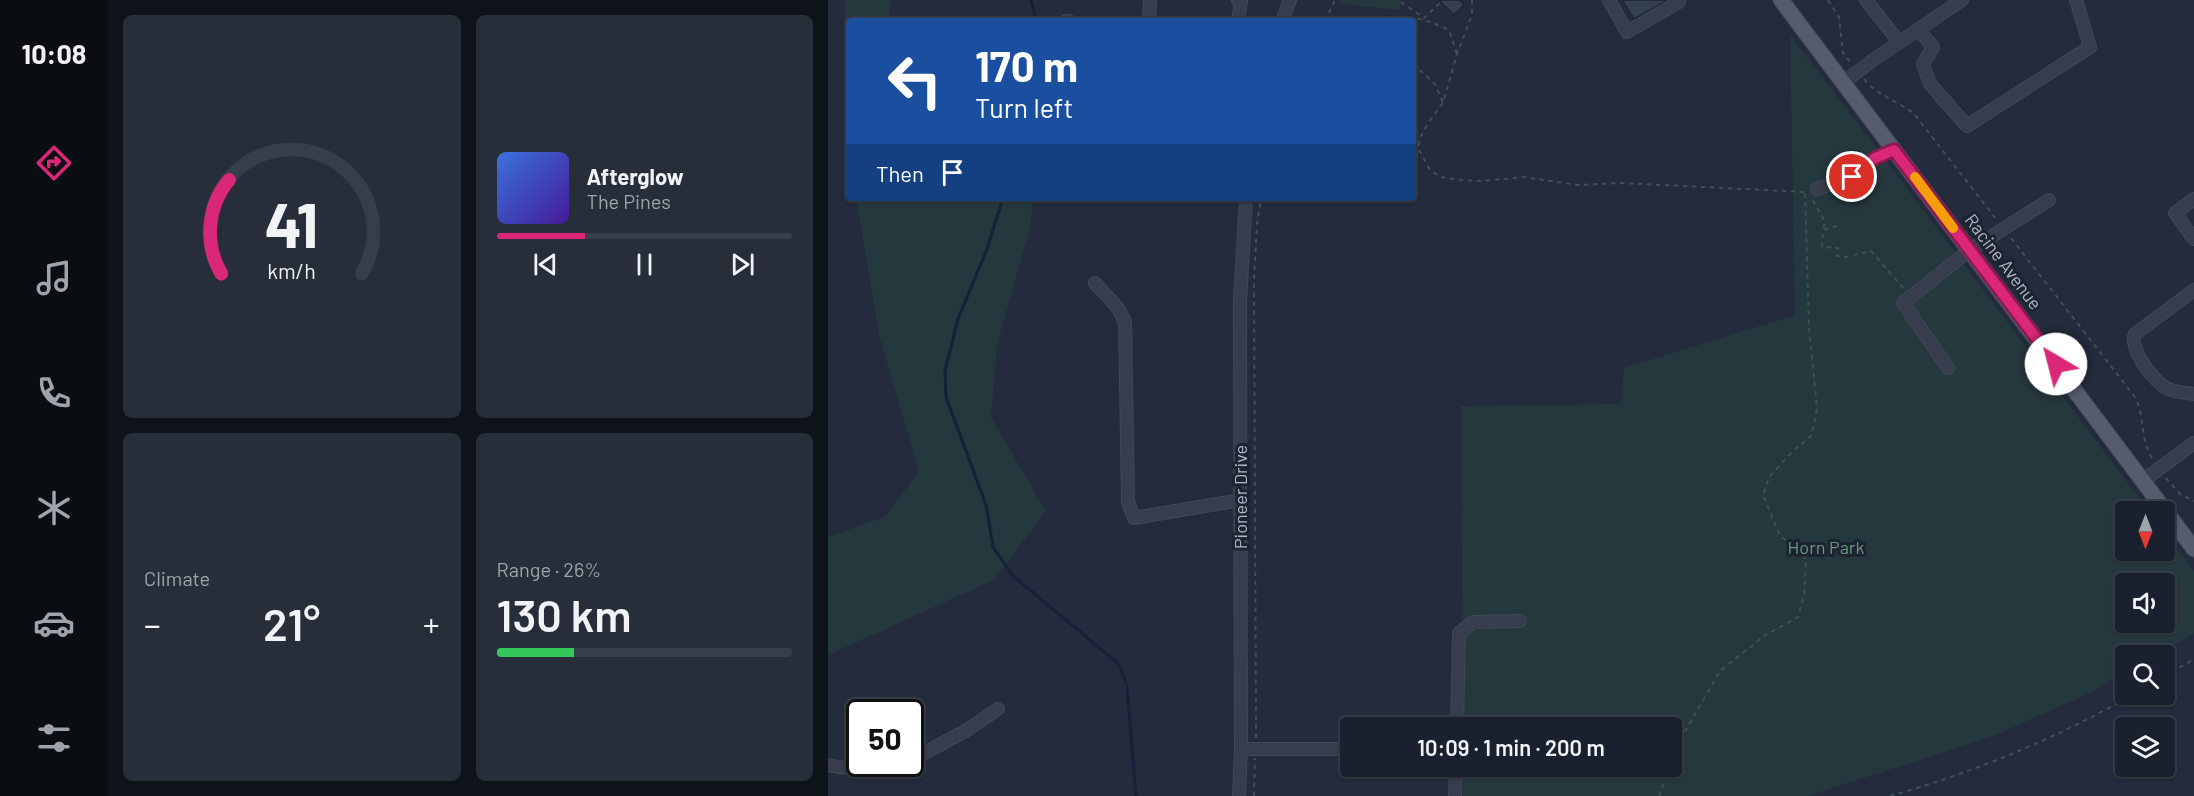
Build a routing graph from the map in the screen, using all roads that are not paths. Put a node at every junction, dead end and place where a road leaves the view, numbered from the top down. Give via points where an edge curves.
1 (1150, 0) edge
2 (1238, 0) edge
3 (1290, 0) edge
4 (1609, 0) edge
5 (1678, 0) edge
6 (1780, 0) edge
7 (1866, 0) edge
8 (1962, 0) edge
9 (2076, 0) edge
10 (1149, 18) edge
11 (1238, 18) edge
12 (1283, 18) edge
13 (1918, 29) junction
14 (1899, 42) junction
15 (1844, 83) junction
16 (1894, 150) junction
17 (1810, 191) road end
18 (2049, 200) dead end
19 (2194, 200) edge
20 (1246, 201) edge
21 (2194, 239) edge
22 (1970, 250) junction
23 (1095, 283) dead end
24 (2194, 290) edge
25 (1948, 368) dead end
26 (2194, 394) edge
27 (2194, 443) edge
28 (2144, 480) junction
29 (1241, 500) junction
30 (2194, 549) edge
31 (1520, 621) dead end
32 (998, 709) dead end
33 (1457, 717) edge
34 (1241, 748) junction
35 (1340, 749) edge
36 (924, 753) edge
37 (828, 765) edge
38 (846, 768) edge
39 (1456, 777) edge
40 (1239, 796) edge
41 (1455, 796) edge

1 - 10 street
2 - 11 street
3 - 12 street
4 - 5 street via 1627,32
6 - 15 main road, Racine Avenue
7 - 14 street
8 - 13 street
9 - 13 street via 2090,46 1967,126 1930,84 1923,64 1933,47
13 - 14 street
14 - 15 street
15 - 16 main road, Racine Avenue
16 - 17 street via 1875,158 1852,177
16 - 22 main road, Racine Avenue
18 - 22 street
19 - 21 street via 2175,213
20 - 29 street, Pioneer Drive via 1240,302
22 - 25 street via 1903,303
22 - 28 main road, Racine Avenue
23 - 29 street via 1125,322 1128,502 1134,518
24 - 26 street via 2135,334 2133,344 2160,384
27 - 28 street
28 - 30 main road, Racine Avenue
29 - 34 street, Pioneer Drive
31 - 33 street via 1473,622 1459,633
32 - 36 street
34 - 35 street
34 - 40 street, Pioneer Drive
37 - 38 street
39 - 41 street

